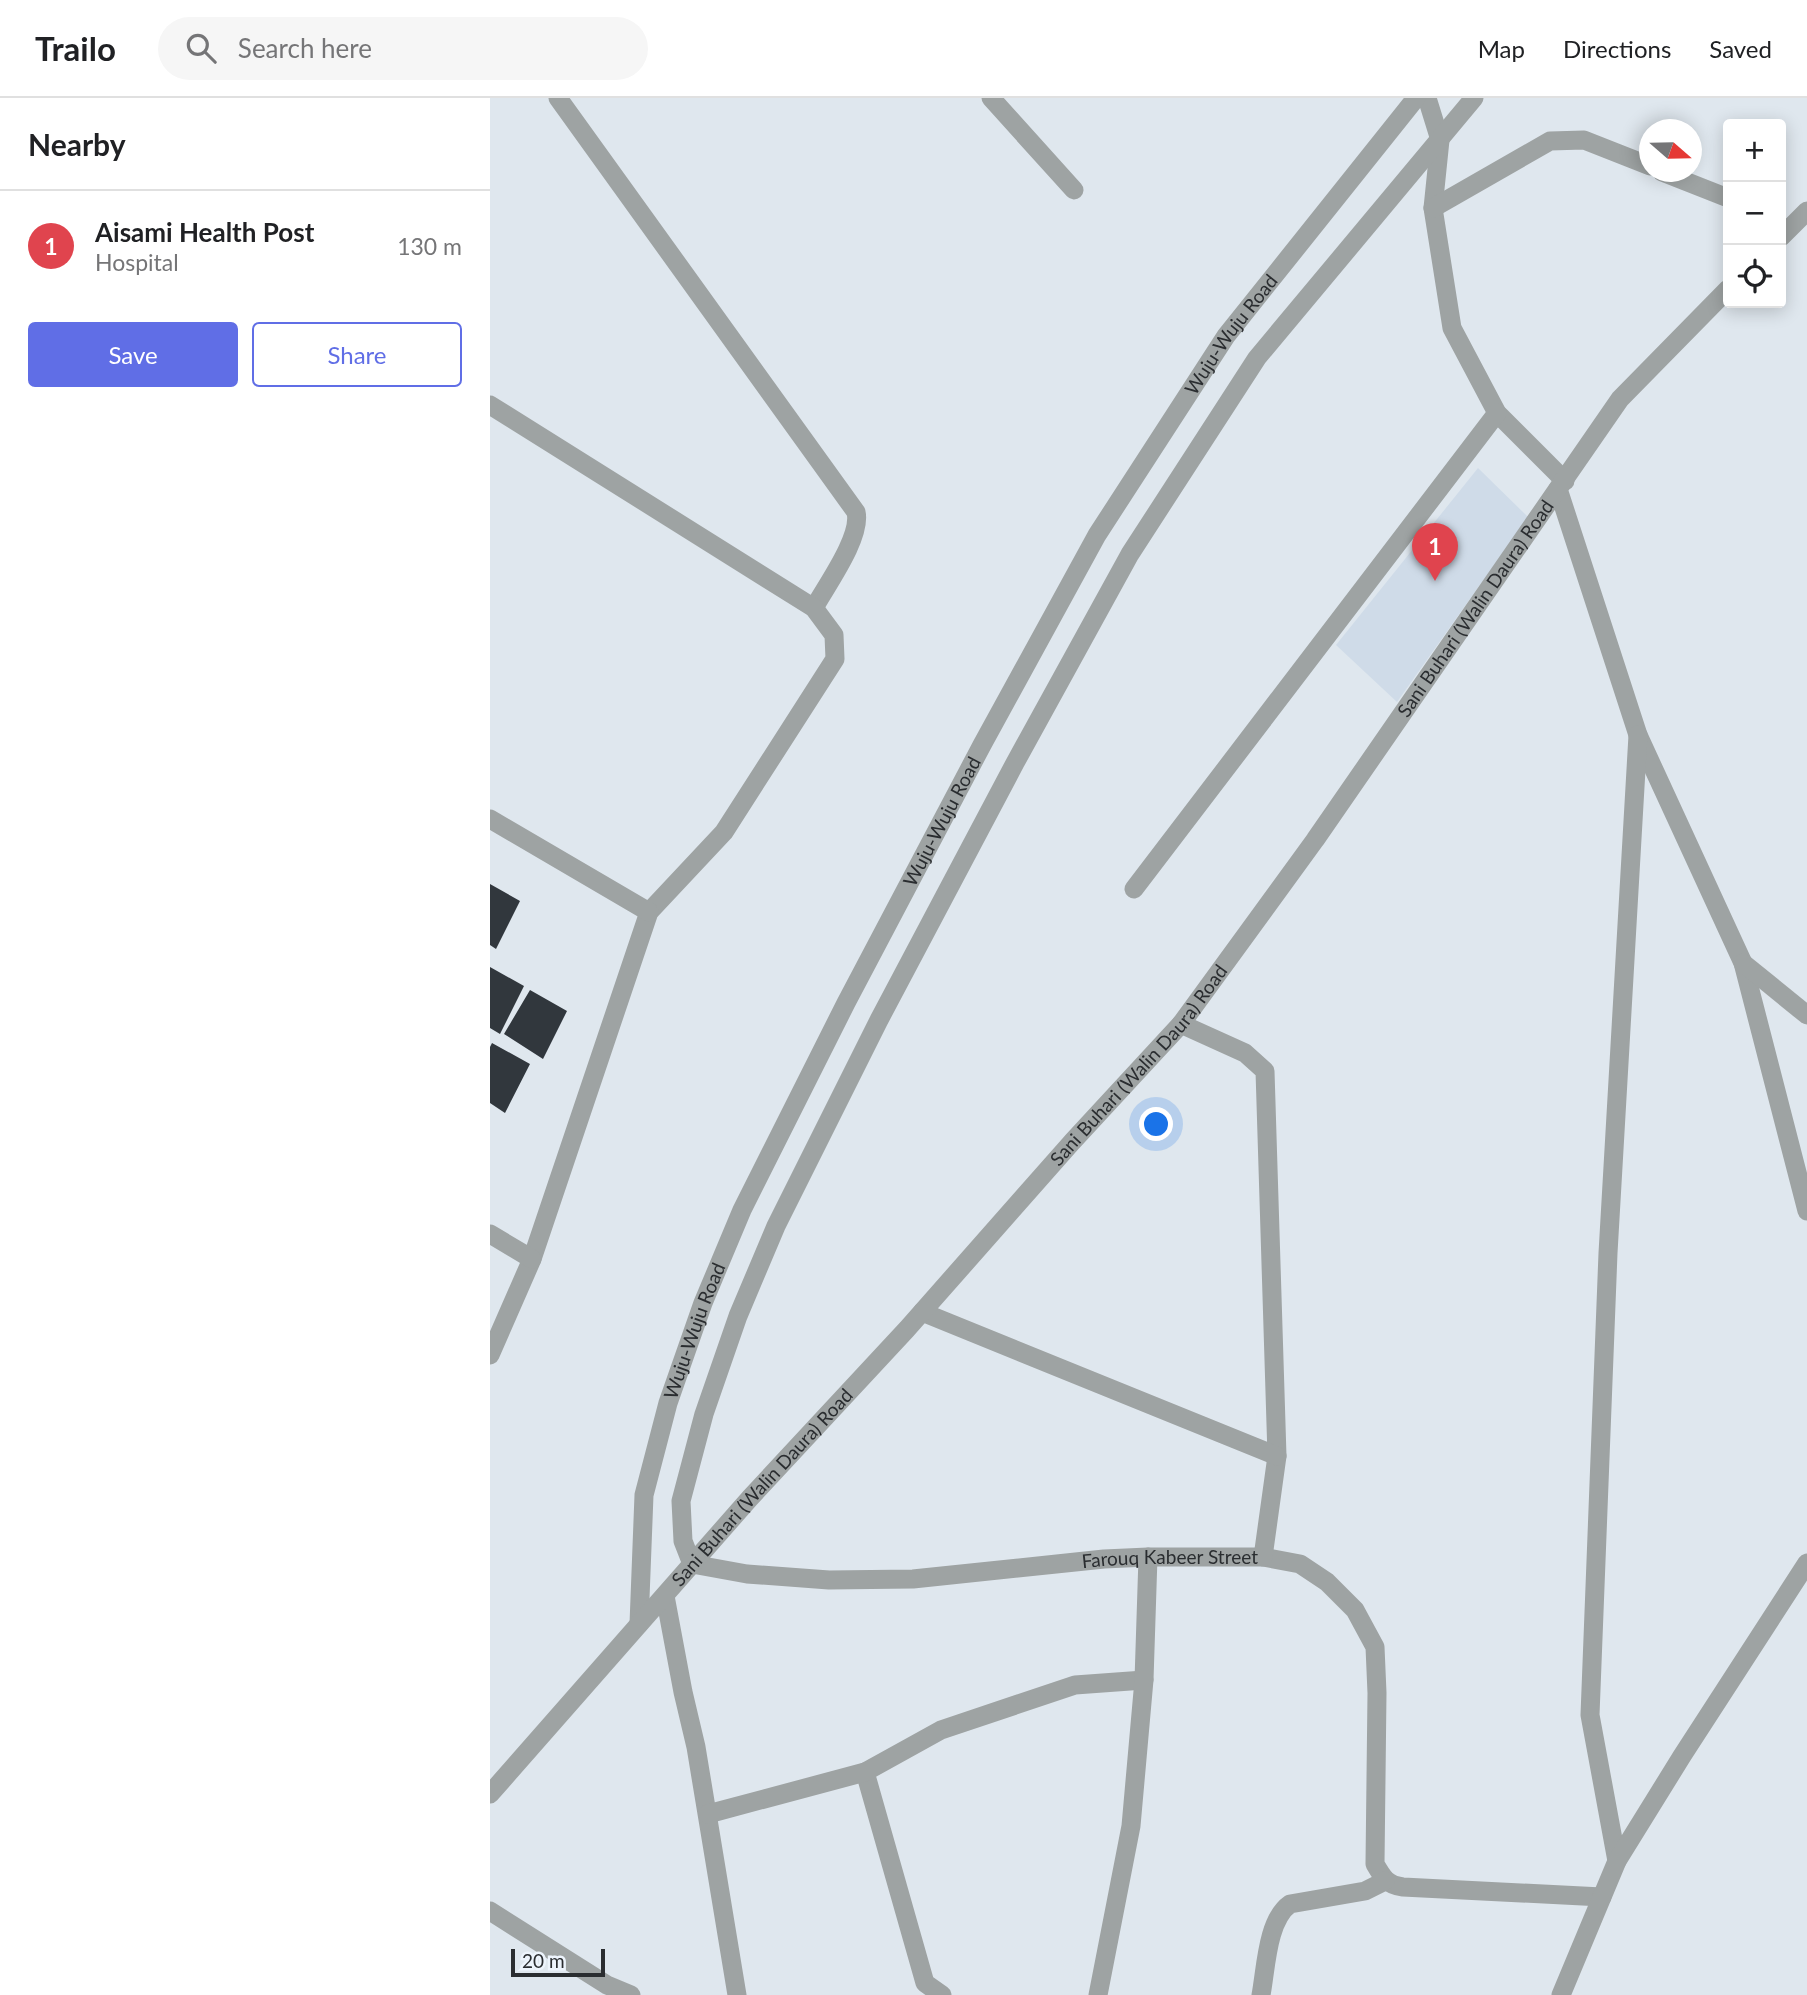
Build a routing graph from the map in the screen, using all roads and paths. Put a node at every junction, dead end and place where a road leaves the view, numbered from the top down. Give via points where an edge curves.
1 (558, 98) edge
2 (991, 98) edge
3 (1416, 98) edge
4 (1427, 98) edge
5 (1474, 98) edge
6 (1440, 140) junction
7 (1639, 162) edge
8 (1687, 182) edge
9 (1074, 190) dead end
10 (1723, 196) edge
11 (1433, 208) junction
12 (1723, 294) edge
13 (490, 405) edge
14 (1497, 413) junction
15 (1561, 485) junction
16 (814, 608) junction
17 (1638, 735) junction
18 (490, 819) edge
19 (1134, 889) dead end
20 (649, 912) junction
21 (1743, 963) junction
22 (1807, 1014) edge
23 (1181, 1024) junction
24 (1807, 1211) edge
25 (490, 1234) edge
26 (532, 1259) junction
27 (922, 1312) junction
28 (490, 1355) edge
29 (1277, 1456) junction
30 (1148, 1557) junction
31 (1264, 1557) junction
32 (1807, 1563) edge
33 (691, 1564) junction
34 (665, 1595) junction
35 (639, 1624) junction
36 (1144, 1679) junction
37 (865, 1772) junction
38 (490, 1794) edge
39 (708, 1814) junction
40 (1617, 1861) junction
41 (1385, 1881) junction
42 (1602, 1897) junction
43 (490, 1911) edge
44 (605, 1990) edge
45 (631, 1995) edge
46 (737, 1995) edge
47 (942, 1995) edge
48 (1098, 1995) edge
49 (1261, 1995) edge
50 (1561, 1995) edge

1 - 16 street via 856,512 858,523 848,547
2 - 9 street
3 - 35 street, Wuju-Wuju Road via 1226,336 1097,535 846,1003 742,1210 668,1403 644,1495
4 - 6 street
5 - 6 street, Wuju-Wuju Road
6 - 11 street
6 - 33 street, Wuju-Wuju Road via 1257,358 1130,554 1015,763 776,1226 738,1316 704,1414 681,1501 683,1541
7 - 11 street via 1584,140 1550,141
8 - 10 street
11 - 14 street via 1452,328
12 - 15 street, Sani Buhari (Walin Daura) Road via 1620,399
13 - 16 street
14 - 15 street
14 - 19 street
15 - 17 street
15 - 23 street, Sani Buhari (Walin Daura) Road
16 - 20 street via 834,635 835,659 723,832
17 - 21 street
17 - 40 street via 1608,1253 1590,1715
18 - 20 street
20 - 26 street
21 - 22 street
21 - 24 street
23 - 27 street, Sani Buhari (Walin Daura) Road
23 - 29 street via 1245,1054 1265,1071
25 - 26 street
26 - 28 street
27 - 29 street
27 - 33 street, Sani Buhari (Walin Daura) Road
29 - 31 street
30 - 31 street, Farouq Kabeer Street
30 - 33 street, Farouq Kabeer Street via 899,1579 815,1579
30 - 36 street
31 - 41 street, Farouq Kabeer Street via 1300,1564 1327,1582 1355,1610 1375,1647 1375,1864
32 - 40 street
33 - 34 street, Sani Buhari (Walin Daura) Road
34 - 35 street, Sani Buhari (Walin Daura) Road
34 - 39 street
35 - 38 street, Sani Buhari (Walin Daura) Road
36 - 37 street via 1075,1685 941,1730
36 - 48 street via 1131,1826
37 - 39 street
37 - 47 street via 925,1983
39 - 46 street
40 - 42 street
41 - 42 street via 1403,1887
41 - 49 street via 1365,1891 1290,1904 1281,1910 1273,1928
42 - 50 street
43 - 44 street
44 - 45 street

